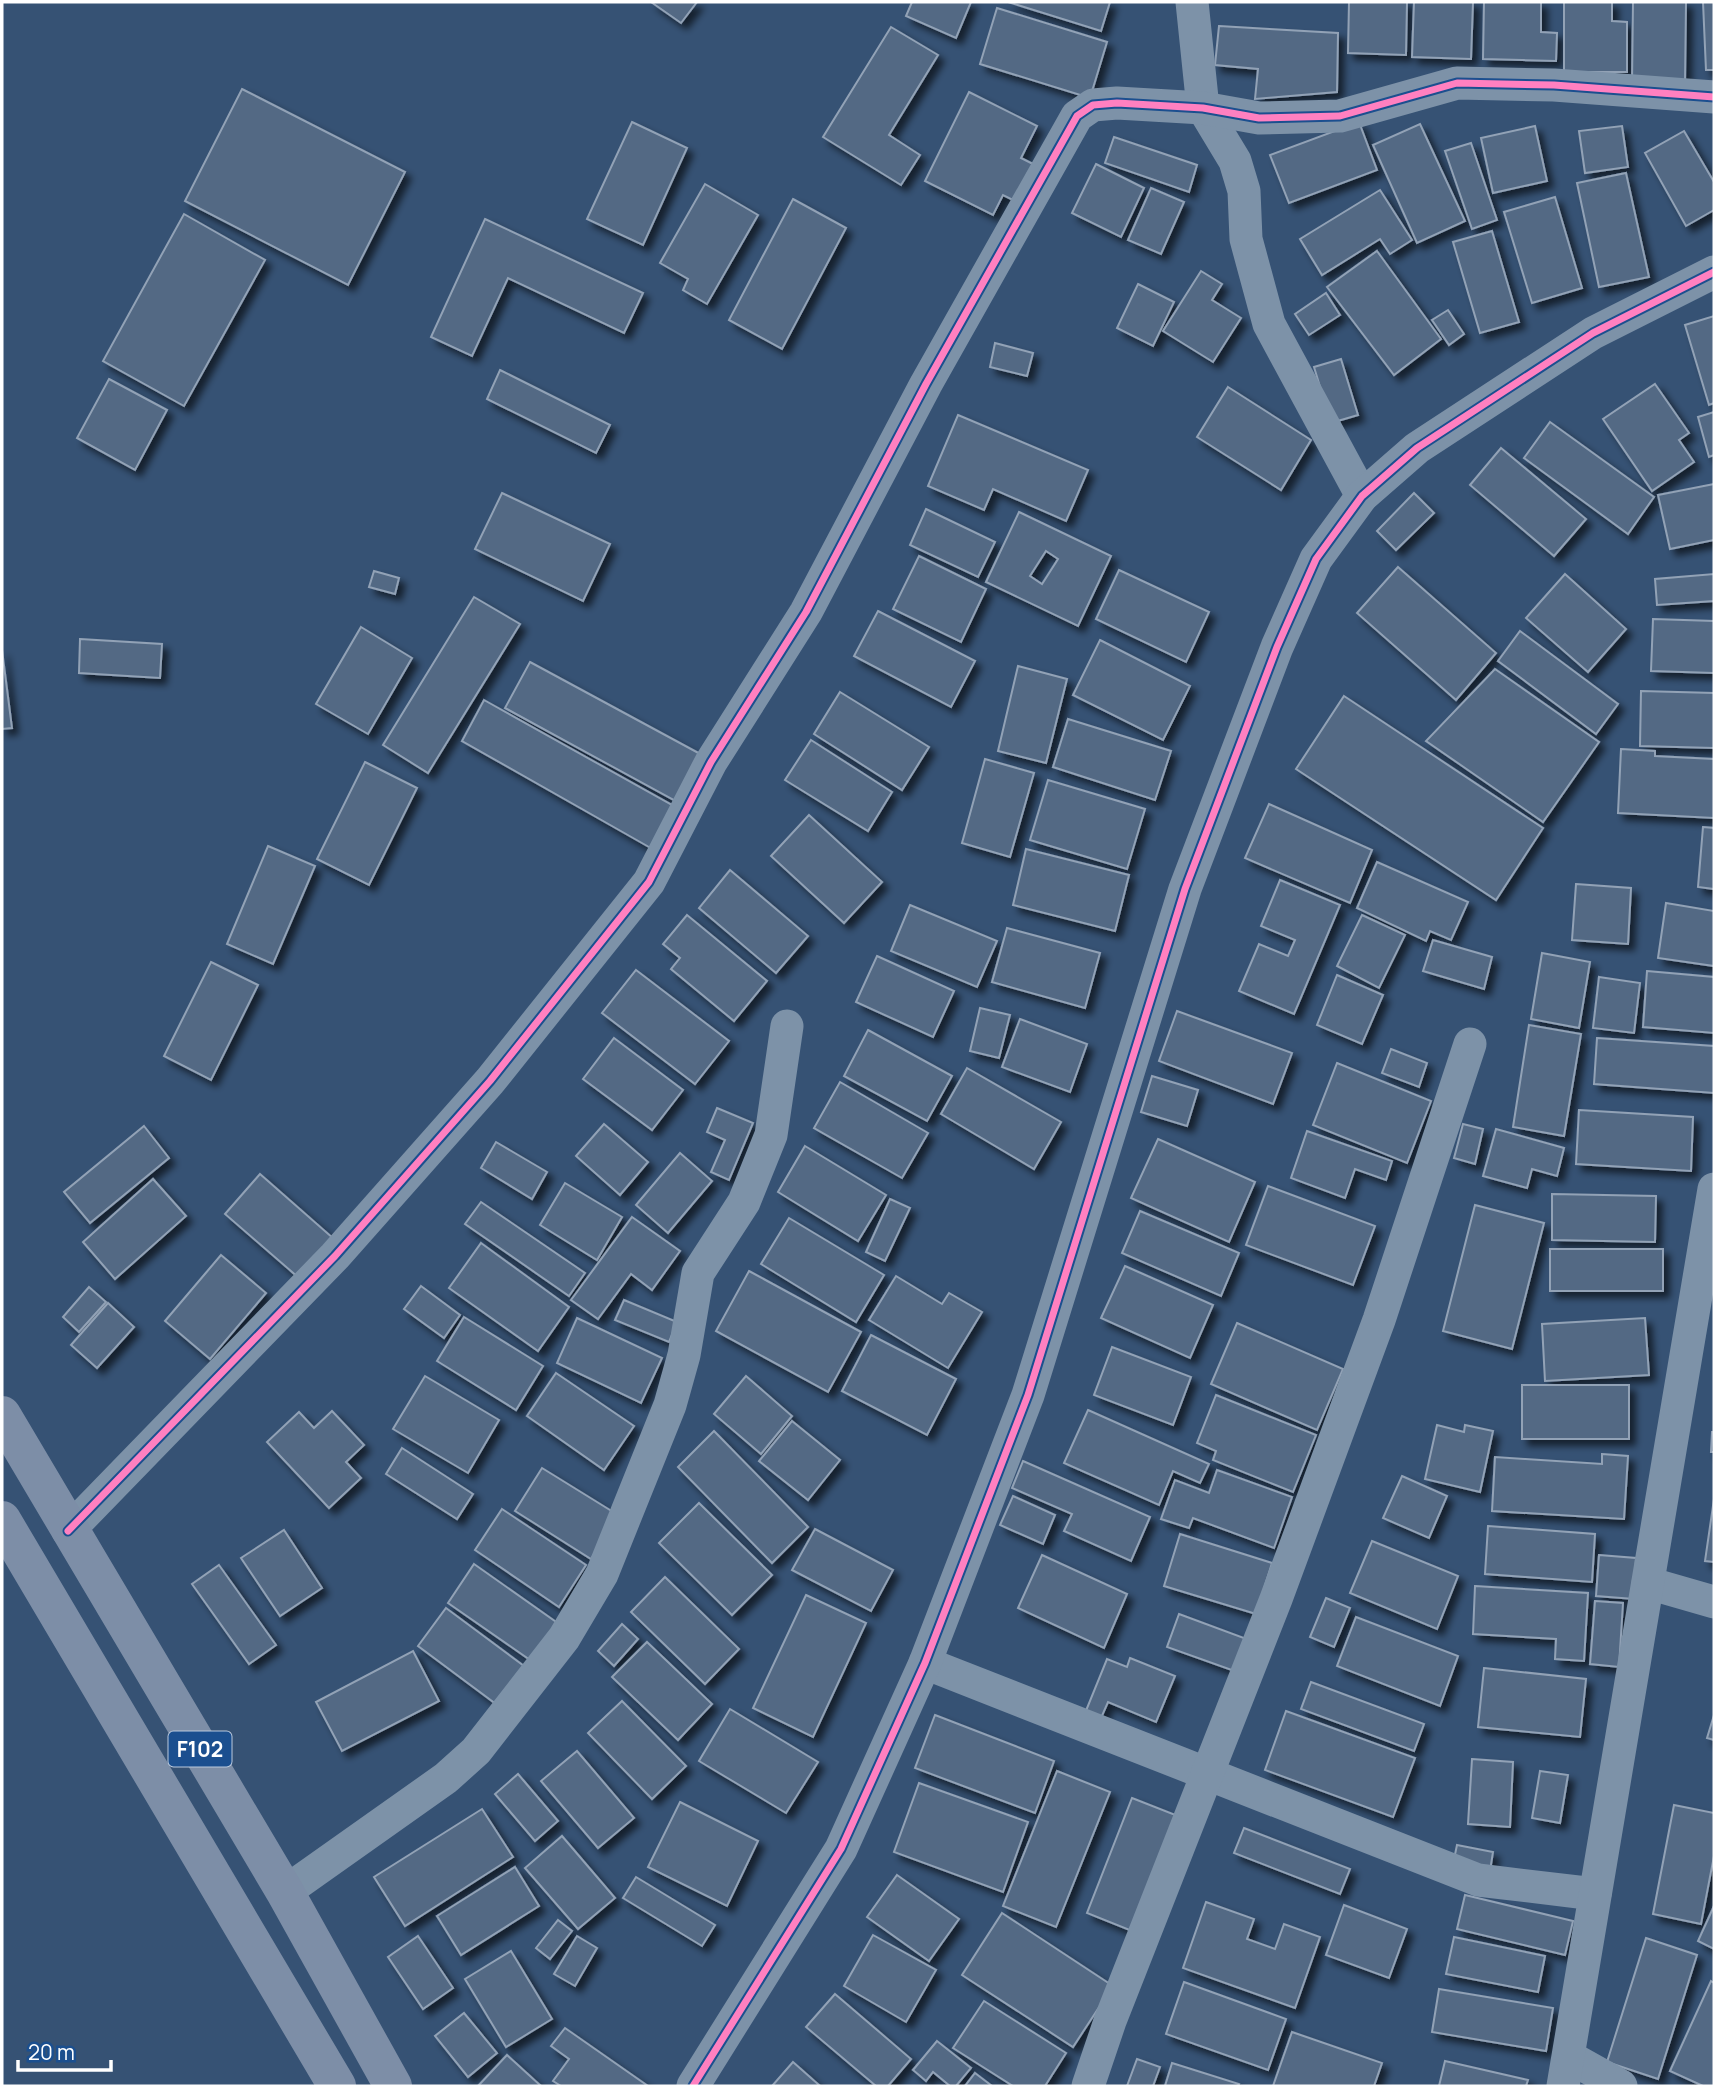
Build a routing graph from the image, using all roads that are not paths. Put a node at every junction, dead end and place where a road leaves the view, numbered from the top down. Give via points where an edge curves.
1 (1192, 2) edge
2 (1714, 97) edge
3 (1203, 108) junction
4 (1714, 272) edge
5 (1362, 496) junction
6 (787, 1026) dead end
7 (1470, 1044) dead end
8 (1714, 1189) edge
9 (2, 1415) edge
10 (2, 1520) edge
11 (68, 1531) junction
12 (1648, 1583) junction
13 (1714, 1601) edge
14 (925, 1663) junction
15 (1208, 1772) junction
16 (285, 1892) junction
17 (1595, 1894) junction
18 (1566, 2071) edge
19 (337, 2086) edge
20 (393, 2086) edge
21 (693, 2086) edge
22 (1088, 2086) edge
23 (1620, 2086) edge

1 - 3 street
2 - 3 street via 1457,83 1340,116 1259,118
3 - 5 street via 1238,171 1244,191 1246,239 1269,324
3 - 11 street via 1116,103 1093,105 1077,116 926,384 806,612 711,762 649,882 490,1081 335,1256
4 - 5 street via 1593,333 1417,449
5 - 14 street via 1315,559 1189,876 1028,1395
6 - 16 street via 771,1135 744,1202 698,1273 670,1405 602,1574 564,1638 476,1751 446,1779
7 - 15 street via 1374,1332
8 - 12 street
9 - 11 main road, F102
10 - 19 main road, F102
11 - 16 main road, F102
12 - 13 street
12 - 17 street
14 - 15 street
14 - 21 street via 841,1849
15 - 17 street via 1478,1880
15 - 22 street
16 - 20 main road, F102
17 - 18 street
18 - 23 street

